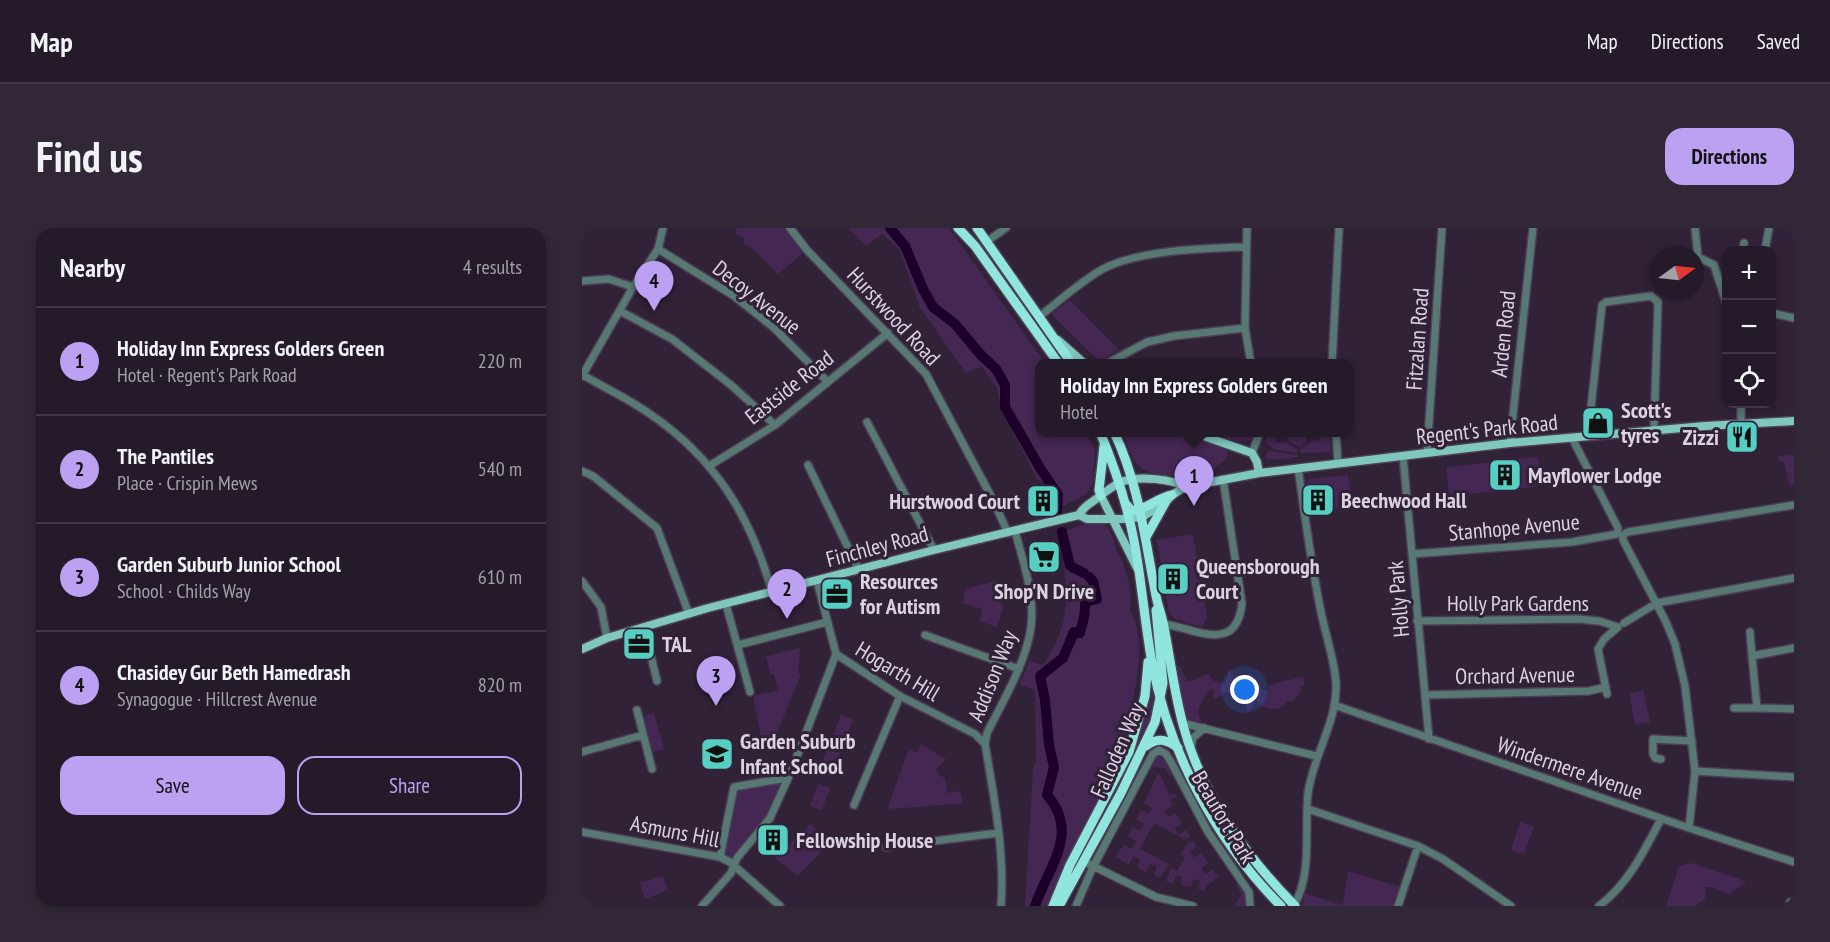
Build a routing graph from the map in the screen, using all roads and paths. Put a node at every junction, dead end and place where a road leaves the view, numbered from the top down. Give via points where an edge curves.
1 (663, 228) edge
2 (790, 228) edge
3 (958, 228) edge
4 (964, 228) edge
5 (977, 228) edge
6 (1006, 228) edge
7 (1247, 228) edge
8 (1339, 228) edge
9 (1442, 228) edge
10 (1533, 228) edge
11 (1695, 228) edge
12 (1769, 228) edge
13 (987, 242) junction
14 (975, 246) junction
15 (1766, 246) edge
16 (1246, 247) junction
17 (658, 249) junction
18 (1722, 271) edge
19 (1718, 273) junction
20 (582, 281) edge
21 (633, 287) junction
22 (1725, 300) edge
23 (620, 311) junction
24 (1776, 314) edge
25 (1039, 317) junction
26 (1794, 318) edge
27 (1245, 328) junction
28 (888, 333) junction
29 (1053, 336) junction
30 (1056, 359) edge
31 (1069, 359) edge
32 (1080, 359) edge
33 (1114, 359) edge
34 (1250, 359) edge
35 (1332, 359) edge
36 (582, 375) edge
37 (827, 381) junction
38 (1741, 408) edge
39 (1794, 421) edge
40 (867, 422) dead end
41 (1741, 423) junction
42 (775, 425) junction
43 (1654, 430) junction
44 (1588, 436) junction
45 (1102, 437) edge
46 (1116, 437) edge
47 (1206, 437) edge
48 (1258, 437) edge
49 (1336, 437) edge
50 (1572, 438) junction
51 (1510, 443) junction
52 (1105, 444) junction
53 (1252, 453) junction
54 (1427, 453) junction
55 (1403, 456) junction
56 (1338, 463) junction
57 (808, 465) dead end
58 (709, 466) junction
59 (1298, 468) junction
60 (582, 471) edge
61 (1258, 473) junction
62 (1132, 479) junction
63 (1223, 479) junction
64 (1119, 483) junction
65 (1185, 487) junction
66 (1101, 496) junction
67 (1169, 499) junction
68 (1794, 505) edge
69 (1079, 515) junction
70 (1137, 516) junction
71 (1111, 519) junction
72 (1012, 532) junction
73 (1621, 533) junction
74 (1146, 537) junction
75 (934, 550) junction
76 (1412, 554) junction
77 (859, 570) junction
78 (1141, 577) junction
79 (1794, 578) edge
80 (582, 581) edge
81 (817, 581) junction
82 (772, 592) junction
83 (1156, 598) junction
84 (1657, 603) junction
85 (726, 604) junction
86 (689, 614) junction
87 (1418, 621) junction
88 (827, 622) junction
89 (1164, 624) junction
90 (1621, 625) junction
91 (644, 627) junction
92 (1750, 632) dead end
93 (925, 635) dead end
94 (607, 638) junction
95 (1149, 644) junction
96 (738, 645) junction
97 (1794, 648) edge
98 (582, 649) edge
99 (836, 654) junction
100 (1752, 656) junction
101 (1019, 669) junction
102 (657, 681) dead end
103 (750, 692) dead end
104 (1425, 695) junction
105 (900, 696) junction
106 (1161, 698) junction
107 (1334, 705) junction
108 (1734, 708) dead end
109 (1757, 708) junction
110 (1794, 709) edge
111 (637, 710) dead end
112 (1182, 723) junction
113 (1204, 728) junction
114 (987, 733) junction
115 (975, 734) junction
116 (643, 735) junction
117 (1429, 738) junction
118 (1692, 741) junction
119 (985, 744) junction
120 (1144, 747) junction
121 (1178, 748) junction
122 (1191, 749) junction
123 (582, 752) edge
124 (1316, 756) junction
125 (1661, 759) dead end
126 (652, 769) dead end
127 (1695, 771) junction
128 (1794, 777) edge
129 (787, 778) junction
130 (854, 806) dead end
131 (1308, 809) junction
132 (1661, 819) junction
133 (1689, 828) junction
134 (582, 832) edge
135 (998, 833) junction
136 (1418, 846) junction
137 (886, 847) dead end
138 (1075, 856) junction
139 (720, 857) junction
140 (1794, 862) edge
141 (1089, 864) junction
142 (734, 867) junction
143 (1156, 897) junction
144 (1294, 905) edge
145 (702, 906) edge
146 (780, 906) edge
147 (1001, 906) edge
148 (1053, 906) edge
149 (1059, 906) edge
150 (1076, 906) edge
151 (1154, 906) edge
152 (1193, 906) edge
153 (1250, 906) edge
154 (1281, 906) edge
155 (1398, 906) edge
156 (1511, 906) edge
157 (1599, 906) edge

1 - 17 street
2 - 28 street, Hurstwood Road
3 - 14 highway
4 - 14 highway
5 - 13 highway
6 - 13 street
7 - 16 street
8 - 35 street
9 - 54 street, Fitzalan Road
10 - 51 street, Arden Road
11 - 19 street via 1698,257 1714,265
12 - 15 street
13 - 25 highway
14 - 30 highway
16 - 25 street via 1131,259 1103,269
16 - 27 street
17 - 21 street
17 - 37 street, Decoy Avenue via 734,296
18 - 19 street
19 - 22 street
20 - 21 street via 609,279
21 - 23 street
23 - 36 street
23 - 42 street via 672,339
24 - 26 street
25 - 29 highway
27 - 33 street via 1147,342
27 - 34 street
28 - 37 street, Eastside Road
28 - 72 street, Hurstwood Road via 926,374
29 - 31 highway
29 - 32 main road
36 - 58 street via 649,413 679,435
37 - 42 street, Eastside Road
38 - 41 street
39 - 41 main road, Regent's Park Road
40 - 75 street
41 - 43 main road, Regent's Park Road
42 - 58 street, Eastside Road
43 - 44 main road, Regent's Park Road
43 - 44 street via 1658,302 1651,296 1602,305
44 - 50 main road, Regent's Park Road
45 - 52 highway
46 - 62 highway
47 - 53 main road
48 - 53 street
49 - 56 street
50 - 51 main road, Regent's Park Road
50 - 73 street
51 - 54 main road, Regent's Park Road
52 - 64 highway
52 - 66 highway
53 - 61 main road
54 - 55 main road, Regent's Park Road
55 - 56 main road, Regent's Park Road
55 - 76 street, Holly Park
56 - 59 main road, Regent's Park Road
57 - 77 street
58 - 82 street via 746,522 763,558
59 - 61 main road, Regent's Park Road
59 - 107 street via 1336,686
60 - 86 street via 657,528
61 - 63 main road, Regent's Park Road
62 - 64 main road, Regent's Park Road
62 - 65 main road, Regent's Park Road via 1176,482
62 - 70 highway
63 - 65 main road, Regent's Park Road
63 - 89 street via 1242,604 1240,618 1225,634 1210,635
64 - 66 main road, Finchley Road
64 - 70 highway via 1125,503
65 - 67 main road, Regent's Park Road
66 - 69 main road, Finchley Road
66 - 71 main road
67 - 70 highway via 1161,497
67 - 74 highway
68 - 73 street, Stanhope Avenue
69 - 71 main road, Finchley Road
69 - 72 main road, Finchley Road
70 - 71 main road, Finchley Road
70 - 74 highway
70 - 78 highway
71 - 78 main road
72 - 75 main road, Finchley Road
72 - 101 street, Addison Way via 1030,594 1031,626
73 - 76 street, Stanhope Avenue via 1572,542
73 - 84 street
74 - 83 highway
75 - 77 main road, Finchley Road
76 - 87 street, Holly Park
77 - 81 main road, Finchley Road
78 - 95 highway
79 - 84 street
80 - 94 street via 601,607
81 - 82 main road, Finchley Road
81 - 88 street
82 - 85 main road, Finchley Road
83 - 89 highway
83 - 106 highway, Falloden Way via 1163,671
84 - 90 street
84 - 118 street via 1675,644
85 - 86 main road, Finchley Road
85 - 96 street
86 - 91 main road, Finchley Road
87 - 90 street, Holly Park Gardens via 1578,619
87 - 104 street, Holly Park
88 - 96 street
88 - 99 street
89 - 112 highway
90 - 104 street, Orchard Avenue via 1604,639 1598,650 1606,691
91 - 94 main road, Finchley Road
91 - 102 street
92 - 100 street
93 - 101 street
94 - 98 main road, Finchley Road
95 - 106 highway
95 - 138 highway, Falloden Way via 1144,696 1129,752
96 - 103 street
97 - 100 street
99 - 105 street, Hogarth Hill
99 - 129 street
100 - 109 street
101 - 114 street, Addison Way
104 - 117 street, Holly Park
105 - 115 street, Hogarth Hill
105 - 130 street
106 - 120 highway, Falloden Way
106 - 121 highway
107 - 117 street, Windermere Avenue
107 - 124 street
108 - 109 street
109 - 110 street
111 - 116 street
112 - 113 street
112 - 122 highway
113 - 122 street via 1193,738
113 - 124 street
114 - 115 street
114 - 119 street, Addison Way
115 - 119 street, Hogarth Hill
116 - 123 street
116 - 126 street
117 - 132 street, Windermere Avenue
118 - 125 street via 1653,739 1653,754
118 - 127 street
119 - 135 street, Addison Way
120 - 121 highway via 1160,740
120 - 141 highway, Falloden Way
121 - 154 highway via 1219,830
122 - 144 highway via 1211,796 1243,848
124 - 131 street
127 - 128 street
127 - 133 street
129 - 139 street via 734,787
129 - 142 street via 770,818
131 - 136 street
131 - 144 street via 1306,860
132 - 133 street, Windermere Avenue
132 - 157 street via 1634,869
133 - 140 street, Windermere Avenue
134 - 139 street, Asmuns Hill
135 - 137 street
135 - 147 street, Addison Way
136 - 155 street
136 - 156 street
138 - 141 highway
138 - 148 highway, Falloden Way
139 - 142 street, Asmuns Hill
141 - 143 street
141 - 149 highway, Falloden Way
141 - 150 street
141 - 153 street, Beaufort Park via 1153,754 1159,750 1166,754 1208,832 1249,892
142 - 145 street
142 - 146 street, Asmuns Hill
143 - 151 street
143 - 152 street

